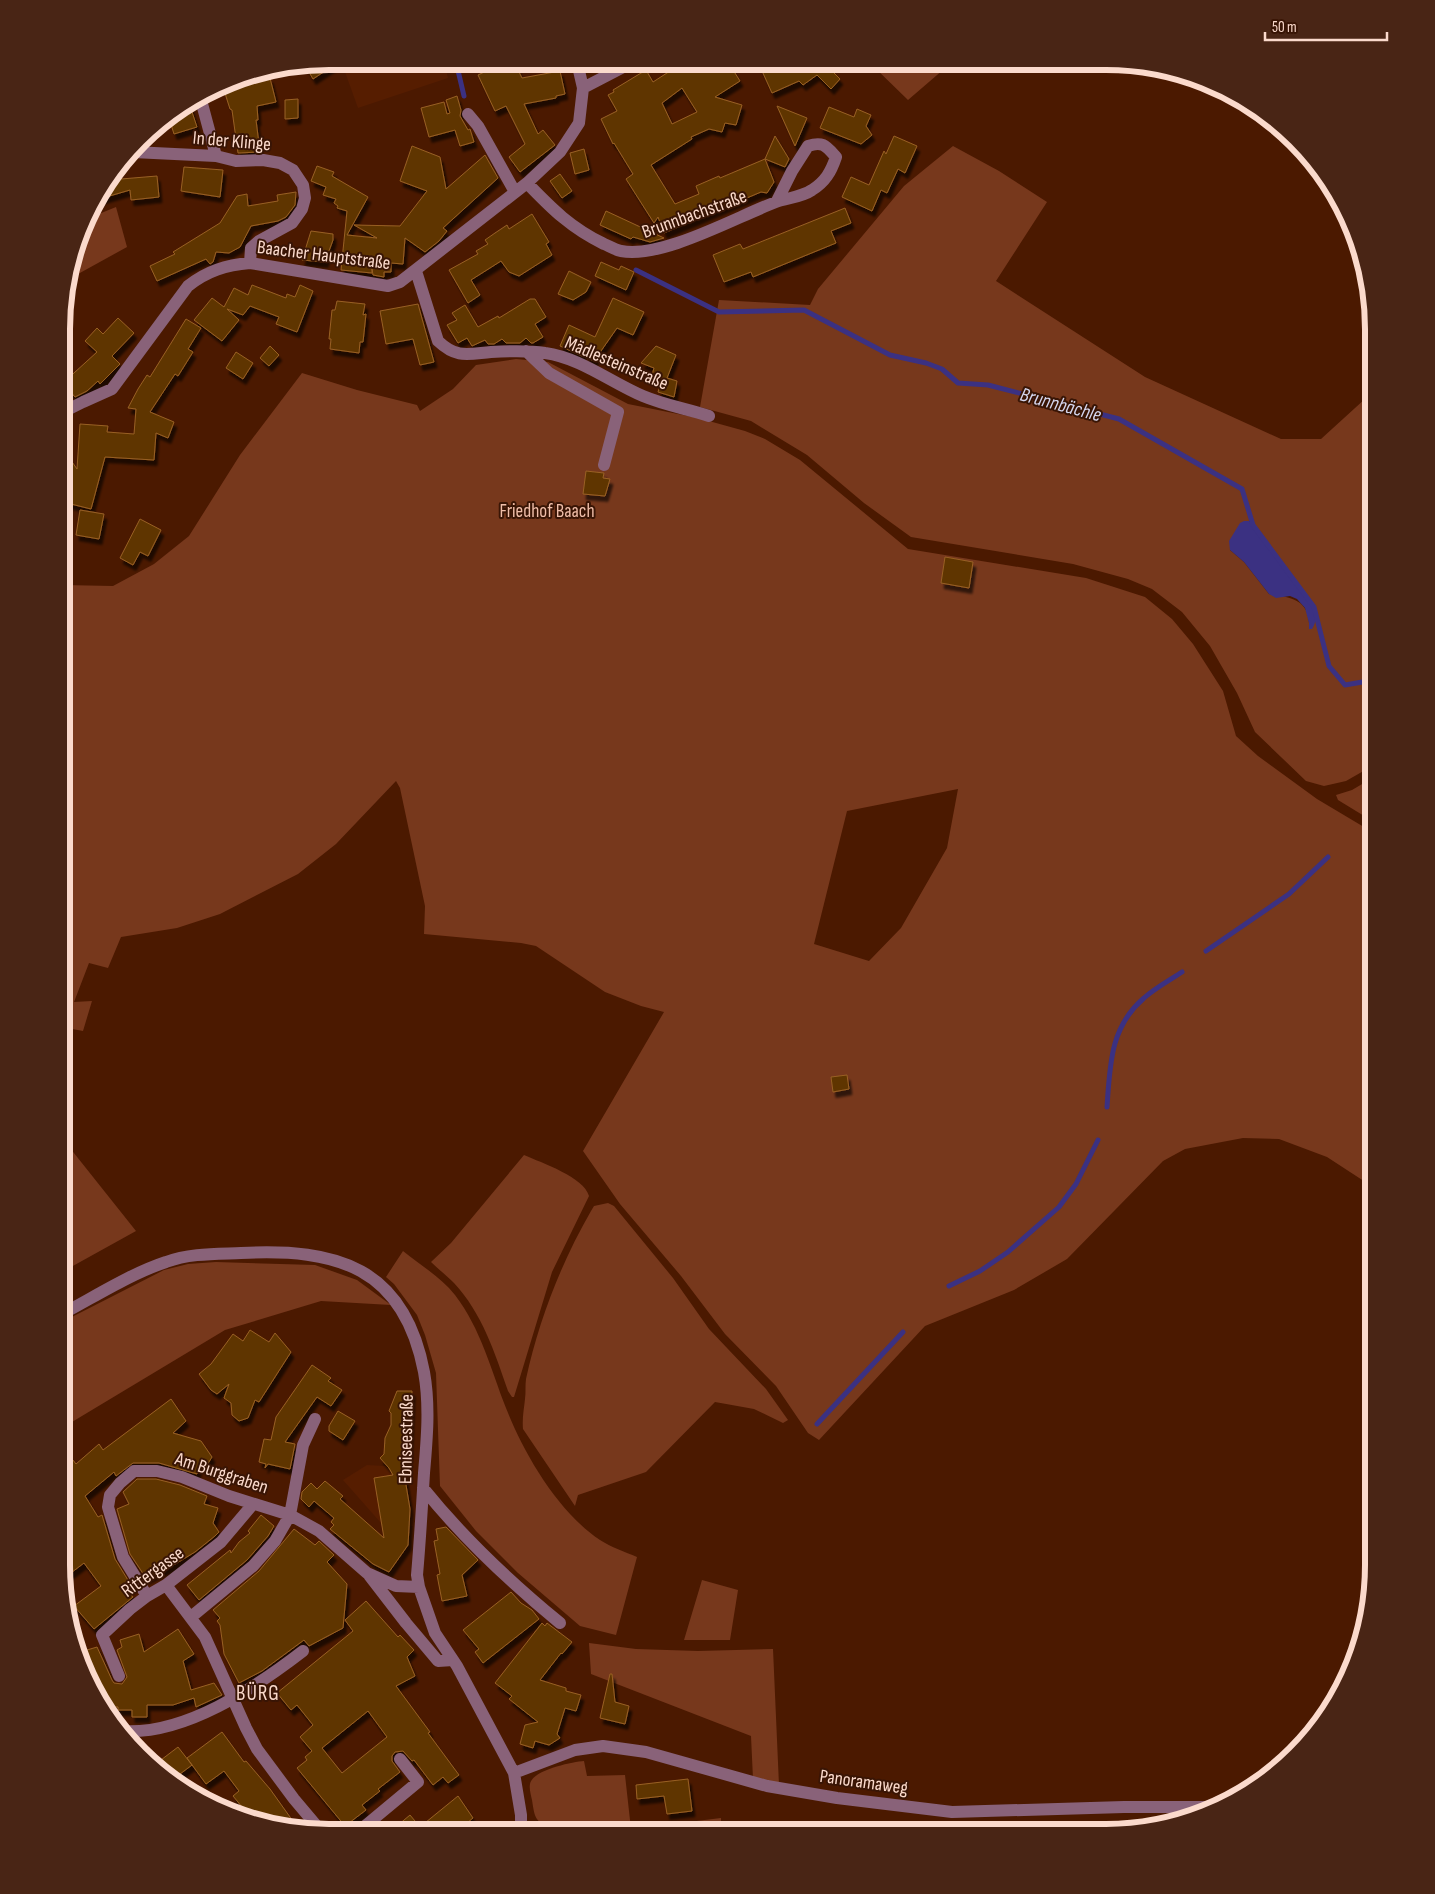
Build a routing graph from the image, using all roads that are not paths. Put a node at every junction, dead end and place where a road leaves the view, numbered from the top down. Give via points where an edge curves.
1 (579, 70) edge
2 (618, 70) edge
3 (583, 88) junction
4 (201, 104) edge
5 (468, 114) dead end
6 (140, 152) edge
7 (216, 156) junction
8 (527, 182) junction
9 (515, 192) junction
10 (777, 202) junction
11 (250, 263) junction
12 (416, 271) junction
13 (526, 351) junction
14 (70, 408) edge
15 (709, 416) dead end
16 (604, 465) dead end
17 (70, 1310) edge
18 (315, 1419) dead end
19 (423, 1488) junction
20 (253, 1504) junction
21 (290, 1515) junction
22 (367, 1572) junction
23 (166, 1586) junction
24 (418, 1587) junction
25 (147, 1596) junction
26 (191, 1616) junction
27 (560, 1623) dead end
28 (303, 1651) dead end
29 (453, 1660) junction
30 (119, 1676) dead end
31 (233, 1698) junction
32 (130, 1730) edge
33 (400, 1759) dead end
34 (514, 1773) junction
35 (1198, 1807) edge
36 (314, 1823) edge
37 (367, 1824) edge
38 (521, 1824) edge

1 - 3 street, Baacher Hauptstraße
2 - 3 street
3 - 8 street, Baacher Hauptstraße via 579,123 560,152
4 - 7 street
5 - 9 street via 497,157
6 - 7 street, In der Klinge
7 - 11 street, In der Klinge via 236,161 280,163 293,170 303,185 305,198 302,209 292,223 251,248
8 - 9 street, Baacher Hauptstraße
8 - 10 street, Brunnbachstraße via 557,214 620,251 662,249
9 - 12 street, Baacher Hauptstraße
10 - 10 street, Brunnbachstraße via 810,192 825,180 836,157 826,146 817,143 808,146
11 - 12 street, Baacher Hauptstraße via 388,286
11 - 14 street, Baacher Hauptstraße via 228,265 200,276 188,286 112,389
12 - 13 street, Mädlesteinstraße via 438,342 447,350 471,355
13 - 15 street, Mädlesteinstraße via 547,353 587,366 644,397
13 - 16 street via 549,373 618,412
17 - 19 street, Ebniseestraße via 142,1272 168,1261 196,1255 303,1253 338,1261 366,1274 387,1290 402,1308 416,1340 428,1406
18 - 21 street via 303,1445
19 - 24 street, Ebniseestraße
19 - 27 street via 483,1556
20 - 21 street, Am Burggraben
20 - 23 street, Rittergasse via 221,1542
20 - 25 street, Am Burggraben via 182,1476 157,1471 134,1471 120,1482 110,1495 108,1507 123,1557
21 - 22 street, Am Burggraben via 319,1531
21 - 26 street via 276,1541 253,1566
22 - 24 street, Am Burggraben via 396,1586
22 - 29 street via 438,1661
23 - 25 street, Rittergasse
23 - 26 street
24 - 29 street, Ebniseestraße via 435,1633
25 - 30 street, Rittergasse via 102,1635
26 - 31 street via 205,1637
28 - 31 street
29 - 34 street, Ebniseestraße
31 - 32 street via 192,1718 160,1728
31 - 36 street via 258,1748
33 - 37 street via 418,1782
34 - 35 street, Panoramaweg via 575,1750 603,1746 646,1752 768,1786 952,1812
34 - 38 street, Ebniseestraße

